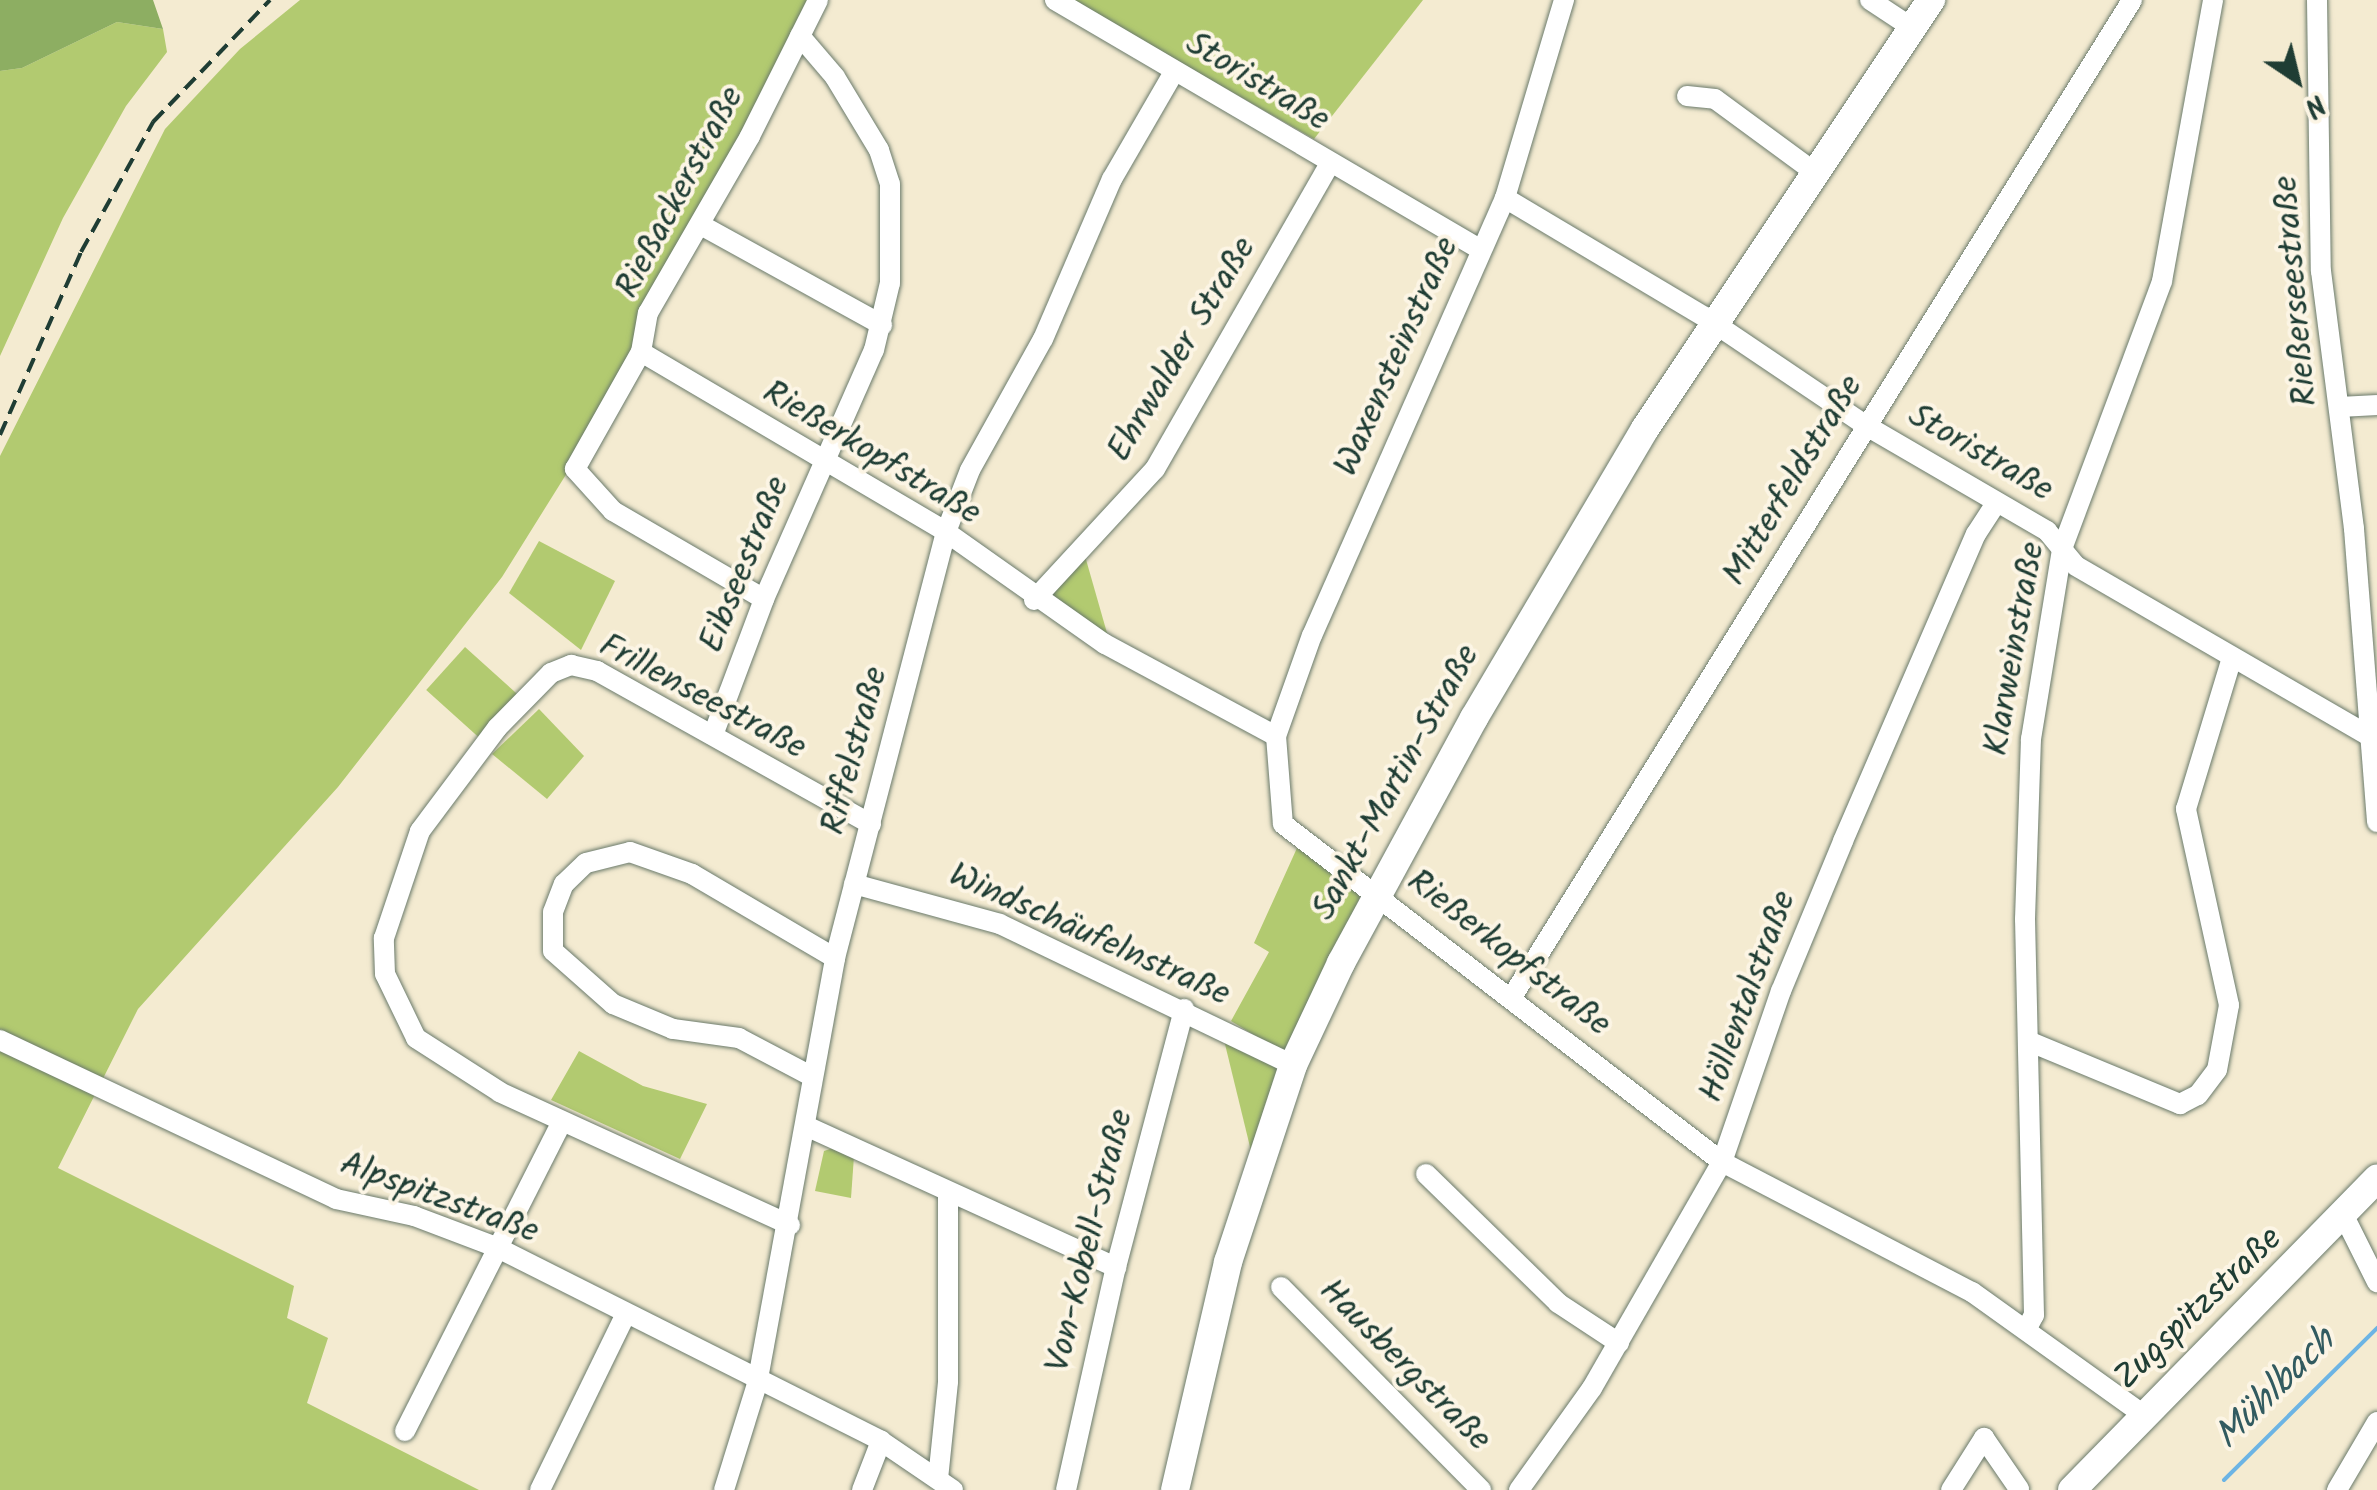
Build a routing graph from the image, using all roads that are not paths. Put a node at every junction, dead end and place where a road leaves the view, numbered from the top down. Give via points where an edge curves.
1 (818, 0) edge
2 (1054, 0) edge
3 (1564, 0) edge
4 (1870, 0) edge
5 (1931, 0) edge
6 (2132, 0) edge
7 (2213, 0) edge
8 (2317, 0) edge
9 (1911, 28) junction
10 (800, 36) junction
11 (1174, 72) junction
12 (1686, 96) dead end
13 (1330, 163) junction
14 (1813, 171) junction
15 (1505, 198) junction
16 (701, 226) junction
17 (1480, 249) junction
18 (1711, 322) junction
19 (882, 325) junction
20 (641, 352) junction
21 (2377, 405) edge
22 (2340, 407) junction
23 (1866, 426) junction
24 (823, 463) junction
25 (1996, 503) junction
26 (946, 532) junction
27 (2062, 549) junction
28 (2367, 580) edge
29 (764, 599) junction
30 (1034, 600) junction
31 (2232, 658) junction
32 (713, 735) junction
33 (1276, 736) junction
34 (2368, 736) junction
35 (2377, 822) edge
36 (870, 824) junction
37 (854, 884) junction
38 (1376, 894) junction
39 (835, 958) junction
40 (1512, 997) junction
41 (1184, 1010) junction
42 (0, 1040) edge
43 (2028, 1041) junction
44 (1292, 1065) junction
45 (812, 1076) junction
46 (562, 1122) junction
47 (806, 1126) junction
48 (1722, 1162) junction
49 (1426, 1174) dead end
50 (2377, 1179) edge
51 (948, 1192) junction
52 (2344, 1216) junction
53 (790, 1225) junction
54 (496, 1246) junction
55 (1116, 1267) junction
56 (2377, 1282) edge
57 (1281, 1287) dead end
58 (625, 1316) junction
59 (2027, 1328) junction
60 (1618, 1343) junction
61 (757, 1384) junction
62 (2144, 1415) junction
63 (2377, 1422) edge
64 (405, 1431) dead end
65 (881, 1441) junction
66 (946, 1484) edge
67 (540, 1490) edge
68 (724, 1490) edge
69 (862, 1490) edge
70 (1066, 1490) edge
71 (1175, 1490) edge
72 (1481, 1490) edge
73 (1519, 1490) edge
74 (1950, 1490) edge
75 (2019, 1490) edge
76 (2072, 1490) edge
77 (2337, 1490) edge

1 - 10 street, Rießackerstraße
2 - 11 street, Storistraße
3 - 15 street, Waxensteinstraße
4 - 9 street
5 - 9 main road, Sankt-Martin-Straße
6 - 23 street, Mitterfeldstraße
7 - 27 street, Klarweinstraße via 2162,281
8 - 22 street, Rießerseestraße via 2317,202
9 - 14 main road, Sankt-Martin-Straße
10 - 16 street, Rießackerstraße
10 - 19 street, Eibseestraße via 860,114 890,184 894,236
11 - 13 street, Storistraße
11 - 26 street, Riffelstraße via 1112,179 1043,339 970,470
12 - 14 street via 1715,99
13 - 17 street, Storistraße
13 - 30 street, Ehrwalder Straße via 1156,469
14 - 18 main road, Sankt-Martin-Straße
15 - 17 street, Waxensteinstraße
15 - 18 street, Storistraße
16 - 19 street
16 - 20 street, Rießackerstraße via 648,313
17 - 33 street, Waxensteinstraße via 1312,635
18 - 23 street, Storistraße
18 - 38 main road, Sankt-Martin-Straße
19 - 24 street, Eibseestraße
20 - 24 street, Rießerkopfstraße
20 - 29 street, Rießackerstraße via 575,469 614,511
21 - 22 street
22 - 28 street, Rießerseestraße
23 - 25 street, Storistraße
23 - 40 street, Mitterfeldstraße via 1592,878
24 - 26 street, Rießerkopfstraße
24 - 29 street, Eibseestraße
25 - 27 street, Storistraße via 2047,531
25 - 48 street, Höllentalstraße via 1976,534 1781,991
26 - 30 street, Rießerkopfstraße
26 - 36 street, Riffelstraße
27 - 31 street, Storistraße via 2076,566
27 - 43 street, Klarweinstraße via 2026,800
28 - 34 street, Rießerseestraße
29 - 32 street, Eibseestraße
30 - 33 street, Rießerkopfstraße
31 - 34 street, Storistraße
31 - 43 street via 2186,809 2229,1004 2217,1070 2180,1104
32 - 36 street, Frillenseestraße
32 - 46 street, Frillenseestraße via 597,671 571,664 551,673 497,728 420,832 406,863 384,938 385,974 396,1006 416,1038
33 - 38 street, Rießerkopfstraße via 1284,824 1299,842
34 - 35 street, Rießerseestraße
36 - 37 street, Riffelstraße
37 - 39 street, Riffelstraße
37 - 41 street, Windschäufelnstraße via 1000,924
38 - 40 street, Rießerkopfstraße
38 - 44 main road, Sankt-Martin-Straße
39 - 45 street, Riffelstraße
39 - 45 street via 692,874 630,852 586,863 564,884 552,912 552,950 612,1004 673,1029 739,1038
40 - 48 street, Rießerkopfstraße
41 - 44 street, Windschäufelnstraße
41 - 55 street, Von-Kobell-Straße
42 - 54 street, Alpspitzstraße via 336,1199 414,1216
43 - 59 street, Klarweinstraße via 2034,1315
44 - 71 main road, Sankt-Martin-Straße via 1228,1262
45 - 47 street, Riffelstraße
46 - 53 street, Frillenseestraße
46 - 54 street
47 - 51 street
47 - 53 street, Riffelstraße
48 - 59 street, Rießerkopfstraße via 1933,1270
48 - 60 street, Höllentalstraße
49 - 60 street via 1558,1303
50 - 52 main road, Zugspitzstraße
51 - 55 street
51 - 66 street
52 - 56 street
52 - 62 main road, Zugspitzstraße
53 - 61 street, Riffelstraße
54 - 58 street, Alpspitzstraße
54 - 64 street
55 - 70 street, Von-Kobell-Straße
57 - 72 street, Hausbergstraße
58 - 61 street, Alpspitzstraße
58 - 67 street
59 - 62 street, Rießerkopfstraße
60 - 73 street, Höllentalstraße
61 - 65 street, Alpspitzstraße
61 - 68 street, Riffelstraße
62 - 76 main road, Zugspitzstraße
63 - 77 street
65 - 66 street, Alpspitzstraße
65 - 69 street
74 - 75 street via 1984,1438

